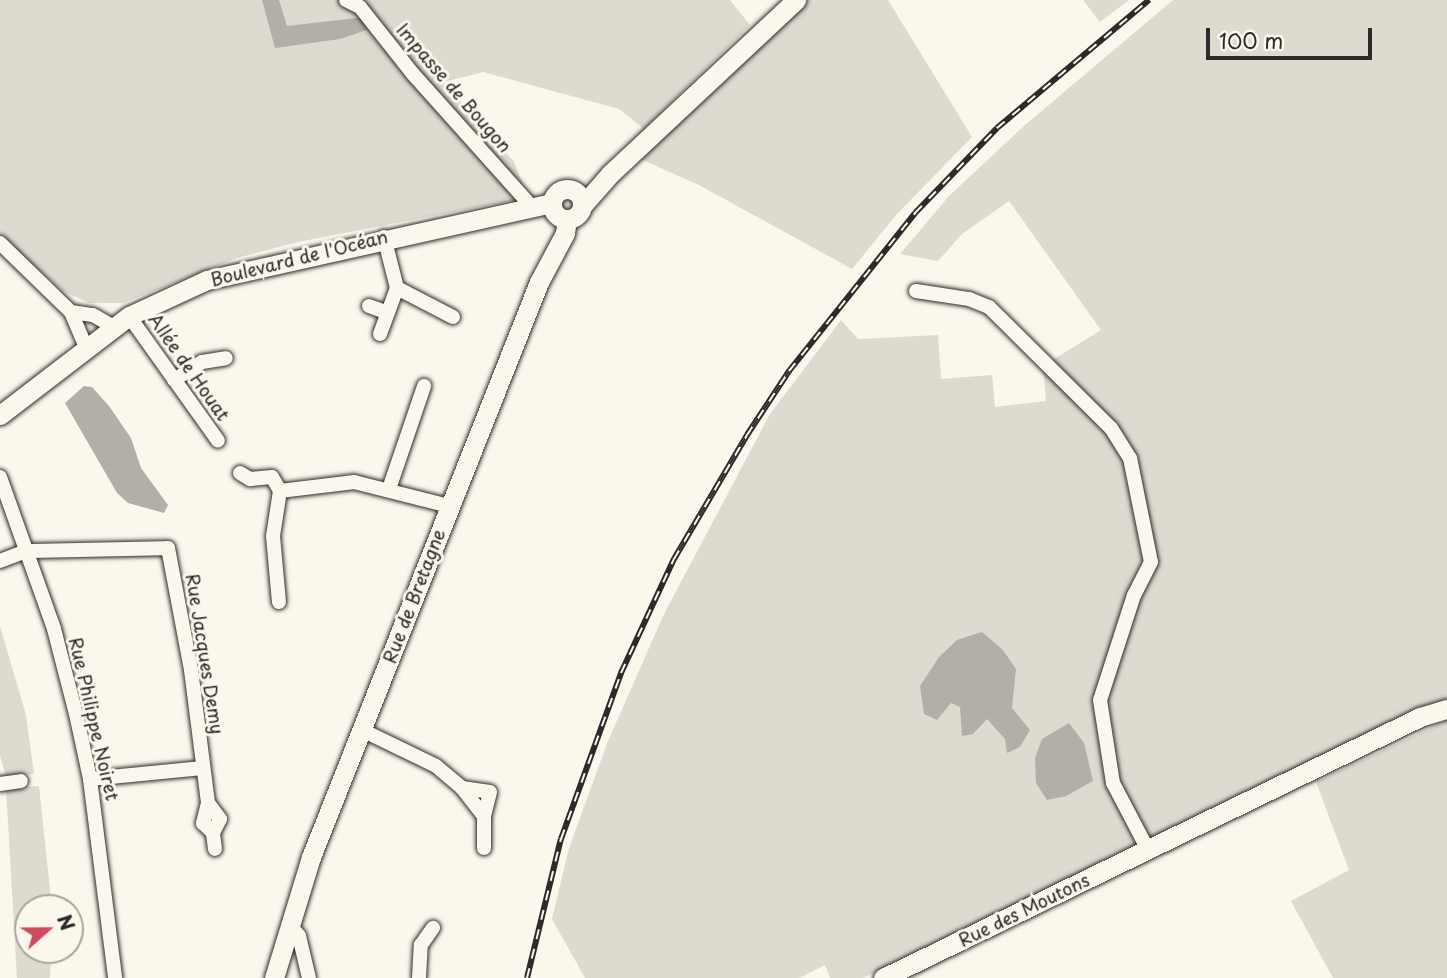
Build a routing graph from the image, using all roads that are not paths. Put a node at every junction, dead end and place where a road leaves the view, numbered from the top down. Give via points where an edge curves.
1 (346, 0) edge
2 (796, 0) edge
3 (530, 205) junction
4 (574, 205) junction
5 (384, 237) junction
6 (0, 243) edge
7 (397, 288) junction
8 (916, 291) dead end
9 (369, 306) dead end
10 (71, 312) junction
11 (387, 313) junction
12 (453, 317) dead end
13 (121, 322) junction
14 (380, 334) dead end
15 (86, 347) junction
16 (226, 358) dead end
17 (174, 380) junction
18 (424, 386) dead end
19 (0, 415) edge
20 (0, 422) edge
21 (0, 434) edge
22 (218, 441) dead end
23 (240, 473) dead end
24 (0, 477) edge
25 (389, 489) junction
26 (280, 491) junction
27 (449, 506) junction
28 (26, 551) junction
29 (0, 561) edge
30 (279, 602) dead end
31 (1447, 709) edge
32 (362, 730) junction
33 (202, 768) junction
34 (90, 779) junction
35 (21, 781) dead end
36 (0, 784) edge
37 (462, 788) junction
38 (484, 816) junction
39 (1157, 847) junction
40 (484, 848) dead end
41 (215, 849) dead end
42 (289, 924) junction
43 (433, 928) dead end
44 (116, 978) edge
45 (274, 978) edge
46 (309, 978) edge
47 (419, 978) edge
48 (883, 978) edge

1 - 3 street, Impasse de Bougon via 360,7
2 - 4 main road
3 - 4 main road, Boulevard de l'Océan via 552,203 558,216
3 - 5 main road, Boulevard de l'Océan
4 - 27 main road, Rue de Bretagne
5 - 7 street
5 - 13 main road, Boulevard de l'Océan via 231,272
6 - 10 street
7 - 11 street
7 - 12 street
8 - 39 street via 969,299 989,307 1111,428 1130,458 1151,562 1134,595 1100,700 1113,783
9 - 11 street
10 - 13 street
10 - 15 street
11 - 14 street
13 - 15 main road, Boulevard de l'Océan
13 - 17 street, Allée de Houat
15 - 19 main road, Boulevard de l'Océan
16 - 17 street via 202,362
17 - 22 street, Allée de Houat
18 - 25 street
20 - 21 main road
23 - 26 street via 250,479 272,477
24 - 28 street, Rue Philippe Noiret
25 - 26 street via 343,481
25 - 27 street
26 - 30 street via 273,536
27 - 32 main road, Rue de Bretagne
28 - 29 street, Rue Jacques Demy
28 - 33 street, Rue Jacques Demy via 168,548
28 - 34 street, Rue Philippe Noiret via 54,629
31 - 39 main road, Rue des Moutons via 1420,717
32 - 37 street via 436,766
32 - 42 main road, Rue de Bretagne
33 - 34 street
33 - 41 street, Rue Jacques Demy via 208,803 220,820 213,833
34 - 44 street, Rue Philippe Noiret
35 - 36 street
37 - 38 street
37 - 38 street via 491,792
38 - 40 street
39 - 48 main road, Rue des Moutons
42 - 45 main road, Rue de Bretagne
42 - 46 street via 299,936
43 - 47 street via 421,945

